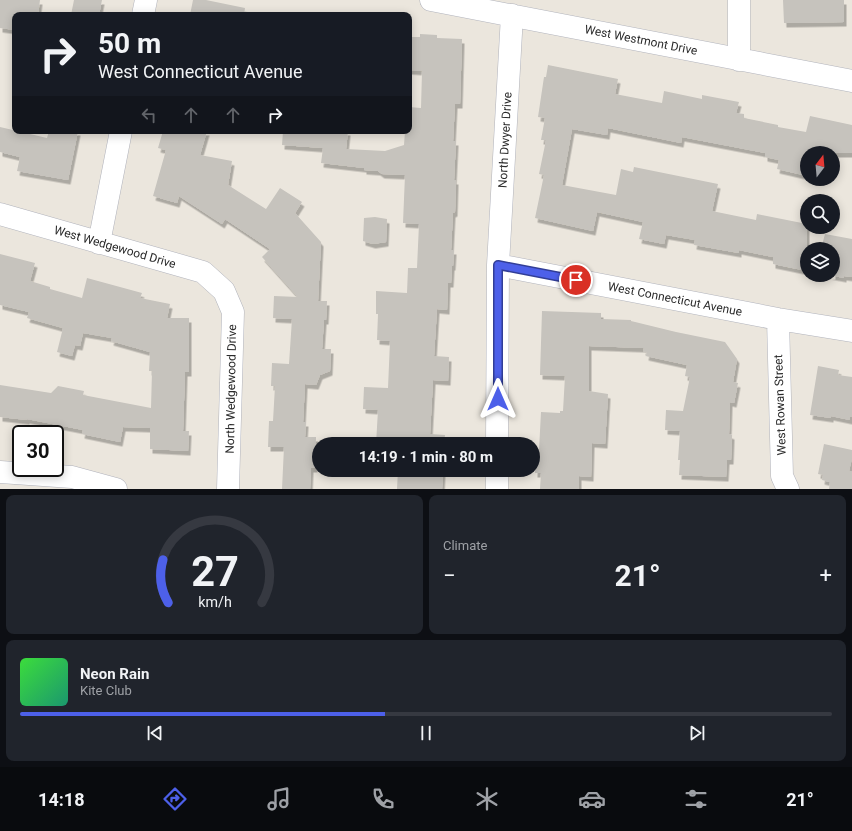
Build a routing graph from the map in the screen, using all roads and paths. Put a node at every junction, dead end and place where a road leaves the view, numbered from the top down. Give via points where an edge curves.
1 (146, 0) edge
2 (431, 0) edge
3 (738, 0) edge
4 (478, 4) edge
5 (144, 12) edge
6 (512, 15) junction
7 (739, 60) junction
8 (852, 81) edge
9 (120, 134) edge
10 (0, 214) edge
11 (99, 243) junction
12 (498, 265) junction
13 (224, 291) joint
14 (778, 319) junction
15 (852, 331) edge
16 (497, 437) edge
17 (0, 472) edge
18 (497, 477) edge
19 (116, 489) edge
20 (228, 489) edge
21 (497, 489) edge
22 (788, 489) edge

1 - 5 street
2 - 4 street, West Westmont Drive
3 - 7 street
4 - 6 street, West Westmont Drive
6 - 7 street, West Westmont Drive
6 - 12 street, North Dwyer Drive
7 - 8 street, West Westmont Drive
9 - 11 street
10 - 11 street, West Wedgewood Drive
11 - 13 street, West Wedgewood Drive via 203,272
12 - 14 street, West Connecticut Avenue
12 - 16 street, North Dwyer Drive
13 - 20 street, North Wedgewood Drive via 233,312
14 - 15 street, West Connecticut Avenue
14 - 22 street, West Rowan Street via 782,476
17 - 19 street via 72,477
18 - 21 street

